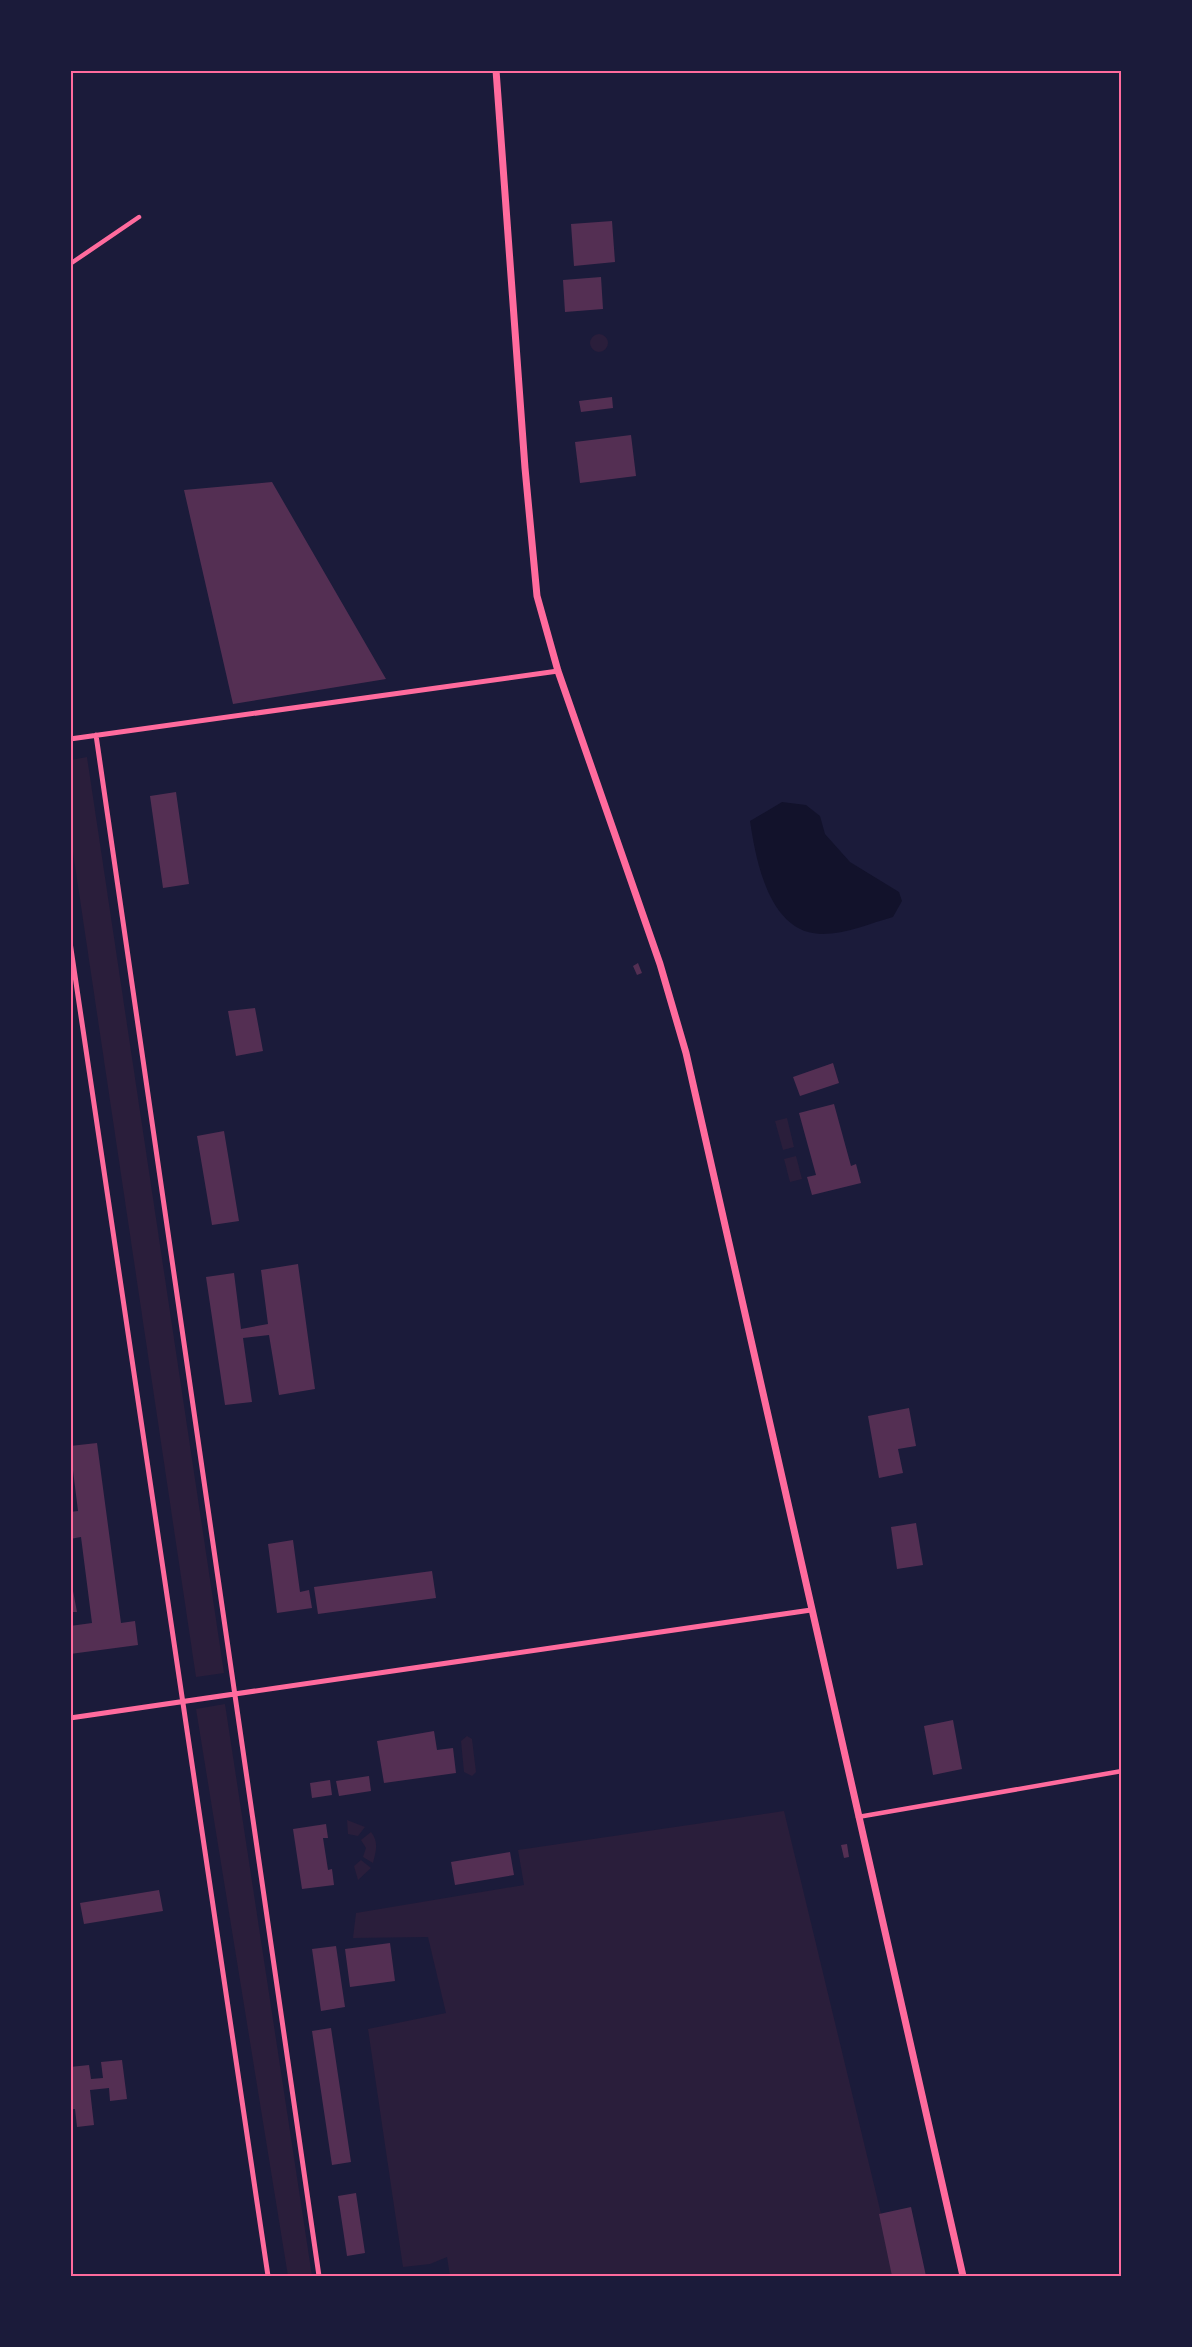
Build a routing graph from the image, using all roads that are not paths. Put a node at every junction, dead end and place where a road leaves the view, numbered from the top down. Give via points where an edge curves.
1 (496, 70) edge
2 (139, 217) dead end
3 (70, 264) edge
4 (558, 671) junction
5 (96, 735) junction
6 (70, 739) edge
7 (70, 942) edge
8 (811, 1610) junction
9 (236, 1693) junction
10 (181, 1701) junction
11 (70, 1718) edge
12 (1122, 1772) edge
13 (858, 1817) junction
14 (268, 2277) edge
15 (318, 2277) edge
16 (963, 2277) edge

1 - 4 main road via 533,566 539,606
2 - 3 street
4 - 5 street
4 - 8 main road via 677,1017
5 - 6 street
5 - 9 street
7 - 10 street
8 - 9 street
8 - 13 main road
9 - 10 street
9 - 15 street
10 - 11 street
10 - 14 street
12 - 13 street
13 - 16 main road

